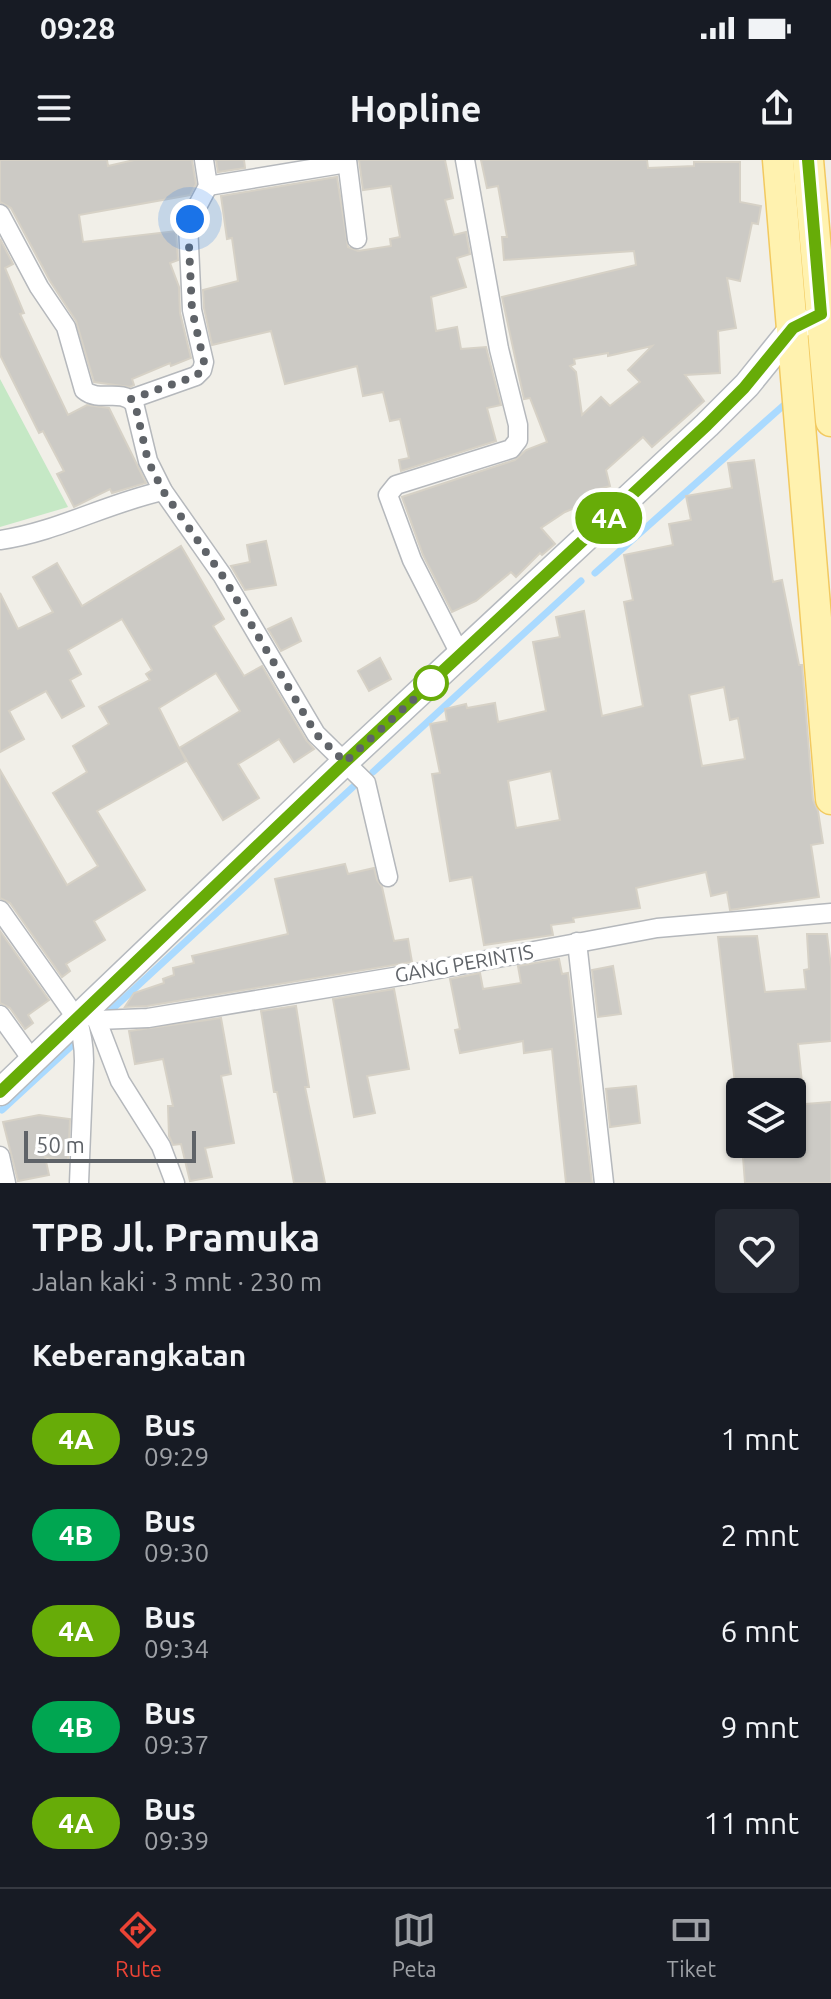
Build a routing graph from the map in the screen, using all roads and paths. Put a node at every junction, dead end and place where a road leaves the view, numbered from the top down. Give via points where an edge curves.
1 (204, 160) edge
2 (465, 160) edge
3 (778, 160) edge
4 (808, 160) edge
5 (347, 161) edge
6 (208, 186) junction
7 (0, 214) edge
8 (357, 239) dead end
9 (821, 314) junction
10 (793, 328) junction
11 (131, 399) junction
12 (831, 421) edge
13 (163, 491) junction
14 (0, 540) edge
15 (461, 656) junction
16 (345, 762) junction
17 (831, 799) edge
18 (388, 877) dead end
19 (0, 910) edge
20 (831, 913) edge
21 (577, 942) junction
22 (0, 1015) edge
23 (90, 1025) junction
24 (33, 1061) junction
25 (0, 1092) edge
26 (0, 1156) edge
27 (6, 1183) edge
28 (79, 1183) edge
29 (175, 1183) edge
30 (604, 1183) edge

1 - 6 street
2 - 15 street via 518,425 515,446 396,485 388,495 412,560
3 - 10 main road
4 - 9 main road
5 - 6 street
5 - 8 street
6 - 11 street via 188,224 192,310 202,370
7 - 11 street via 66,327 86,393
9 - 10 main road
9 - 12 main road
10 - 15 main road via 707,425
10 - 17 main road
11 - 13 street via 148,461
13 - 14 street
13 - 16 street via 222,575 316,734
15 - 16 main road
16 - 18 street via 366,783
16 - 23 main road
19 - 23 street
20 - 21 street, GANG PERINTIS via 657,928
21 - 23 street, GANG PERINTIS
21 - 30 street
22 - 24 street
23 - 24 main road
23 - 28 street
23 - 29 street via 161,1146
24 - 25 main road
26 - 27 street

